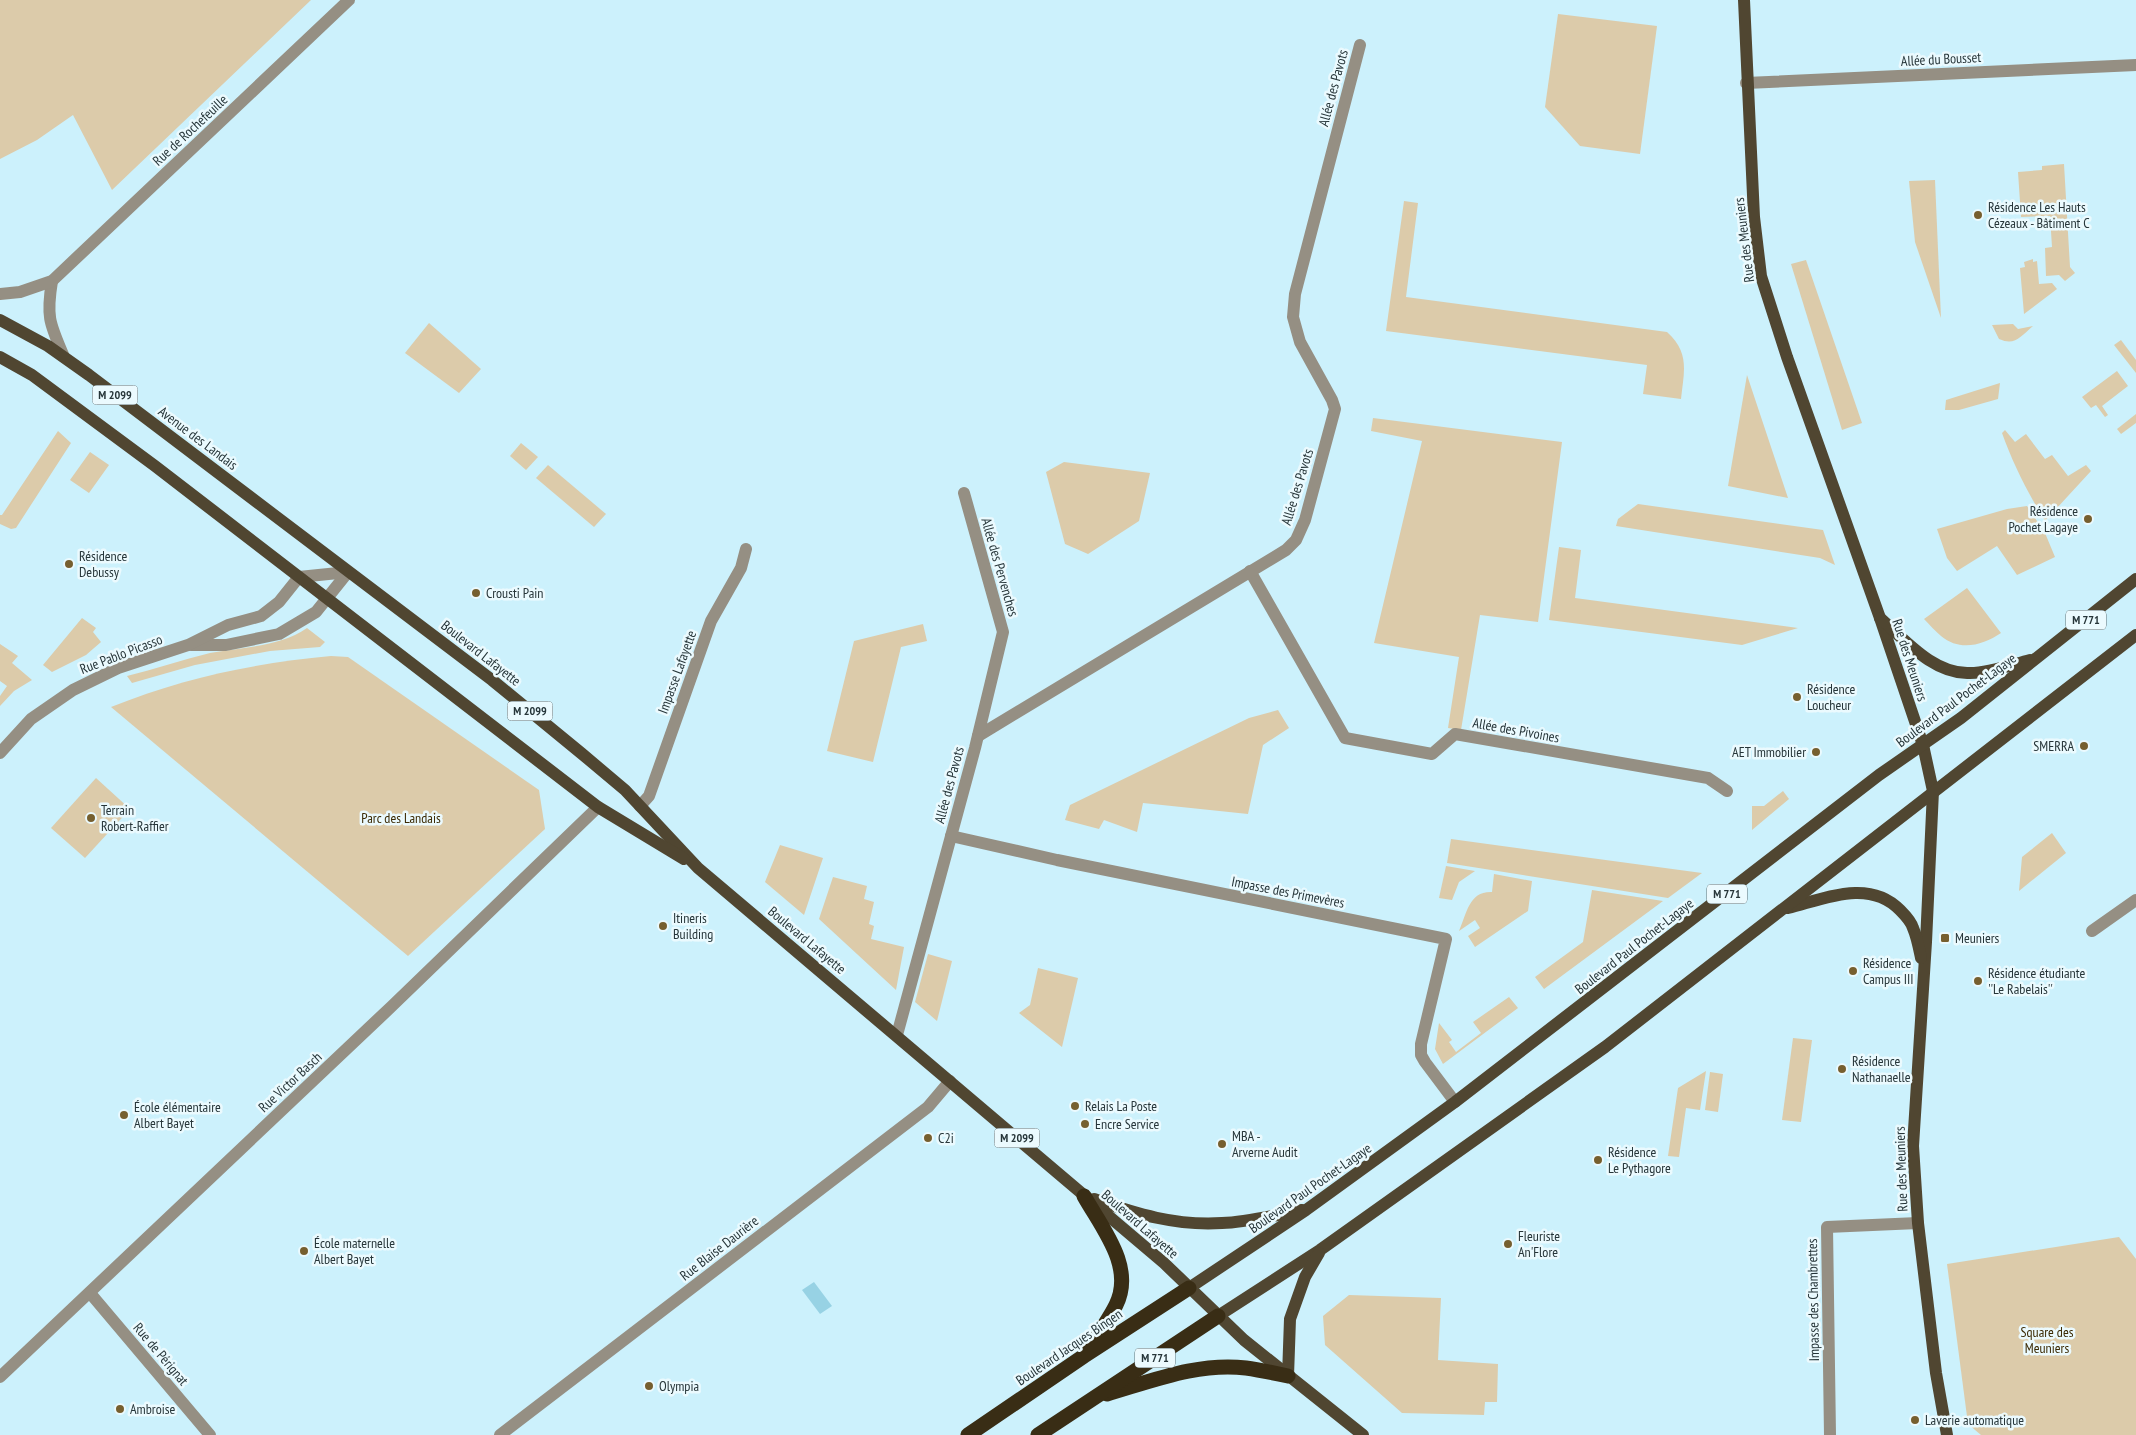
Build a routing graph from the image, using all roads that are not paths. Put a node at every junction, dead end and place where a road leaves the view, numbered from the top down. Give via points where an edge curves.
1 (349, 0) edge
2 (1744, 0) edge
3 (1360, 45) dead end
4 (2136, 65) edge
5 (1746, 83) junction
6 (52, 281) junction
7 (0, 294) edge
8 (0, 320) edge
9 (0, 357) edge
10 (64, 357) junction
11 (964, 493) dead end
12 (746, 550) dead end
13 (1250, 571) junction
14 (348, 572) junction
15 (299, 577) junction
16 (2136, 579) edge
17 (327, 598) junction
18 (1880, 618) junction
19 (2136, 635) edge
20 (188, 645) junction
21 (2035, 659) junction
22 (978, 736) junction
23 (1923, 746) junction
24 (0, 753) edge
25 (1727, 791) dead end
26 (1934, 791) junction
27 (640, 806) junction
28 (598, 807) junction
29 (951, 836) junction
30 (698, 868) junction
31 (2136, 900) edge
32 (1783, 910) junction
33 (2092, 931) dead end
34 (1924, 970) junction
35 (897, 1035) junction
36 (950, 1081) junction
37 (1455, 1102) junction
38 (1084, 1196) junction
39 (1306, 1210) junction
40 (1918, 1223) junction
41 (1320, 1250) junction
42 (1189, 1288) junction
43 (90, 1293) junction
44 (1218, 1316) junction
45 (1084, 1356) junction
46 (1288, 1376) junction
47 (0, 1377) edge
48 (1092, 1399) junction
49 (210, 1435) edge
50 (500, 1435) edge
51 (968, 1435) edge
52 (1038, 1435) edge
53 (1363, 1435) edge
54 (1830, 1435) edge
55 (1946, 1435) edge

1 - 6 street, Rue de Rochefeuille
2 - 5 main road, Rue des Meuniers
3 - 13 street, Allée des Pavots via 1295,294 1293,317 1300,342 1332,400 1335,409 1333,419 1305,520 1296,540 1286,550
4 - 5 street, Allée du Bousset
5 - 18 main road, Rue des Meuniers via 1761,276
6 - 7 street, Rue de Rochefeuille via 20,292
6 - 10 street via 49,322
8 - 10 main road, Avenue des Landais / M 2099
9 - 15 main road, M 2099 via 74,405
10 - 14 main road, Avenue des Landais / M 2099
11 - 22 street, Allée des Pervenches via 1003,632
12 - 27 street, Impasse Lafayette via 741,568 711,621 649,796
13 - 22 street, Allée des Pavots
13 - 25 street, Allée des Pivoines via 1345,738 1432,754 1455,734 1708,778
14 - 15 street
14 - 17 street, Rue Pablo Picasso
14 - 27 main road, Boulevard Lafayette / M 2099 via 499,686
15 - 17 main road, M 2099
15 - 20 street, Rue Pablo Picasso via 279,602 261,616 228,625
16 - 21 main road, Boulevard Paul Pochet-Lagaye / M 771
17 - 20 street, Rue Pablo Picasso via 316,612 279,634 226,645
17 - 28 main road, Boulevard Lafayette / M 2099
18 - 21 main road via 1936,666 1970,674
18 - 23 main road, Rue des Meuniers
19 - 26 main road, M 771
20 - 24 street, Rue Pablo Picasso via 118,668 73,690 31,719
21 - 23 main road, Boulevard Paul Pochet-Lagaye / M 771
22 - 29 street, Allée des Pavots
23 - 26 main road, Rue des Meuniers
23 - 37 main road, Boulevard Paul Pochet-Lagaye / M 771 via 1880,775
26 - 32 main road, M 771
26 - 34 main road, Rue des Meuniers
27 - 30 main road, Boulevard Lafayette / M 2099
28 - 30 main road, Boulevard Lafayette / M 2099
28 - 43 street, Rue Victor Basch
29 - 35 street
29 - 37 street, Impasse des Primevères via 1446,939 1421,1055
30 - 35 main road, Boulevard Lafayette / M 2099
31 - 33 street
32 - 34 main road via 1847,893 1880,895 1896,906 1913,928
32 - 41 main road, M 771 via 1605,1047
34 - 40 main road, Rue des Meuniers via 1913,1146
35 - 36 main road, Boulevard Lafayette / M 2099
36 - 38 main road, Boulevard Lafayette / M 2099
36 - 50 street, Rue Blaise Daurière via 928,1107
37 - 39 main road, Boulevard Paul Pochet-Lagaye / M 771
38 - 39 main road via 1134,1214 1196,1224 1224,1223
38 - 42 main road, Boulevard Lafayette / M 2099
38 - 45 highway via 1119,1260 1123,1278 1116,1305
39 - 42 main road, Boulevard Paul Pochet-Lagaye / M 771
40 - 54 street, Impasse des Chambrettes via 1827,1227
40 - 55 main road, Rue des Meuniers
41 - 44 main road, M 771
41 - 46 main road via 1290,1319
42 - 44 main road, Boulevard Lafayette / M 2099
42 - 45 highway, Boulevard Jacques Bingen / M 771
43 - 47 street, Rue Victor Basch
43 - 49 street, Rue de Pérignat
44 - 46 main road, Boulevard Lafayette
44 - 48 highway, M 771
45 - 51 highway, Boulevard Jacques Bingen / M 771
46 - 48 highway via 1245,1368 1203,1369 1176,1373
46 - 53 main road, Boulevard Lafayette
48 - 52 highway, M 771

